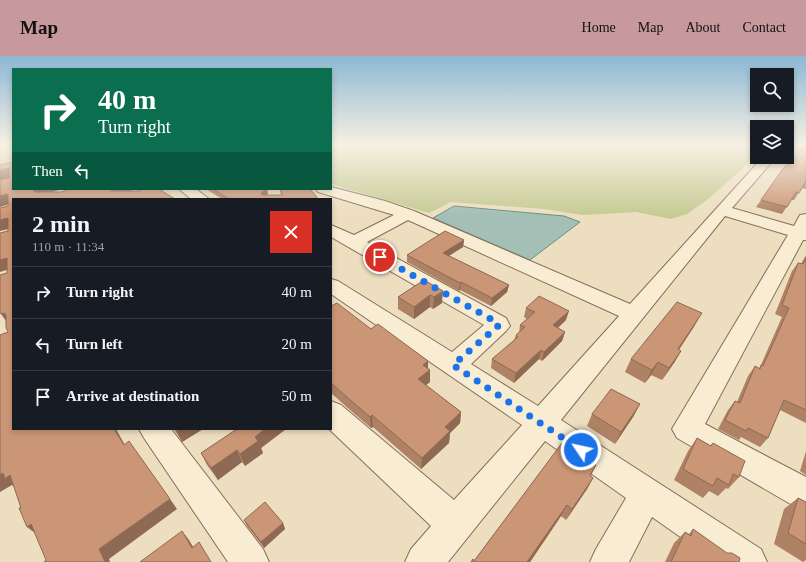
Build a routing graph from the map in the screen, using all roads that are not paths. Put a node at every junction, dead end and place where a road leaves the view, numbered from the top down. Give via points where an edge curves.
1 (759, 169) edge
2 (188, 190) edge
3 (327, 190) edge
4 (200, 198) edge
5 (722, 210) junction
6 (408, 214) junction
7 (804, 229) edge
8 (332, 231) edge
9 (354, 242) junction
10 (332, 286) edge
11 (634, 314) junction
12 (453, 365) junction
13 (332, 414) edge
14 (542, 423) junction
15 (155, 430) edge
16 (646, 494) junction
17 (806, 495) edge
18 (455, 524) junction
19 (250, 562) edge
20 (424, 562) edge
21 (609, 562) edge
22 (748, 562) edge

1 - 5 street
2 - 4 street
3 - 6 street
5 - 7 street
5 - 11 street
6 - 9 street
6 - 11 street
7 - 17 street via 688,429
8 - 9 street
9 - 12 street via 498,323 498,326
10 - 12 street
11 - 14 street
12 - 14 street
13 - 18 street
14 - 16 street
14 - 18 street
15 - 19 street
16 - 21 street
16 - 22 street
18 - 20 street

